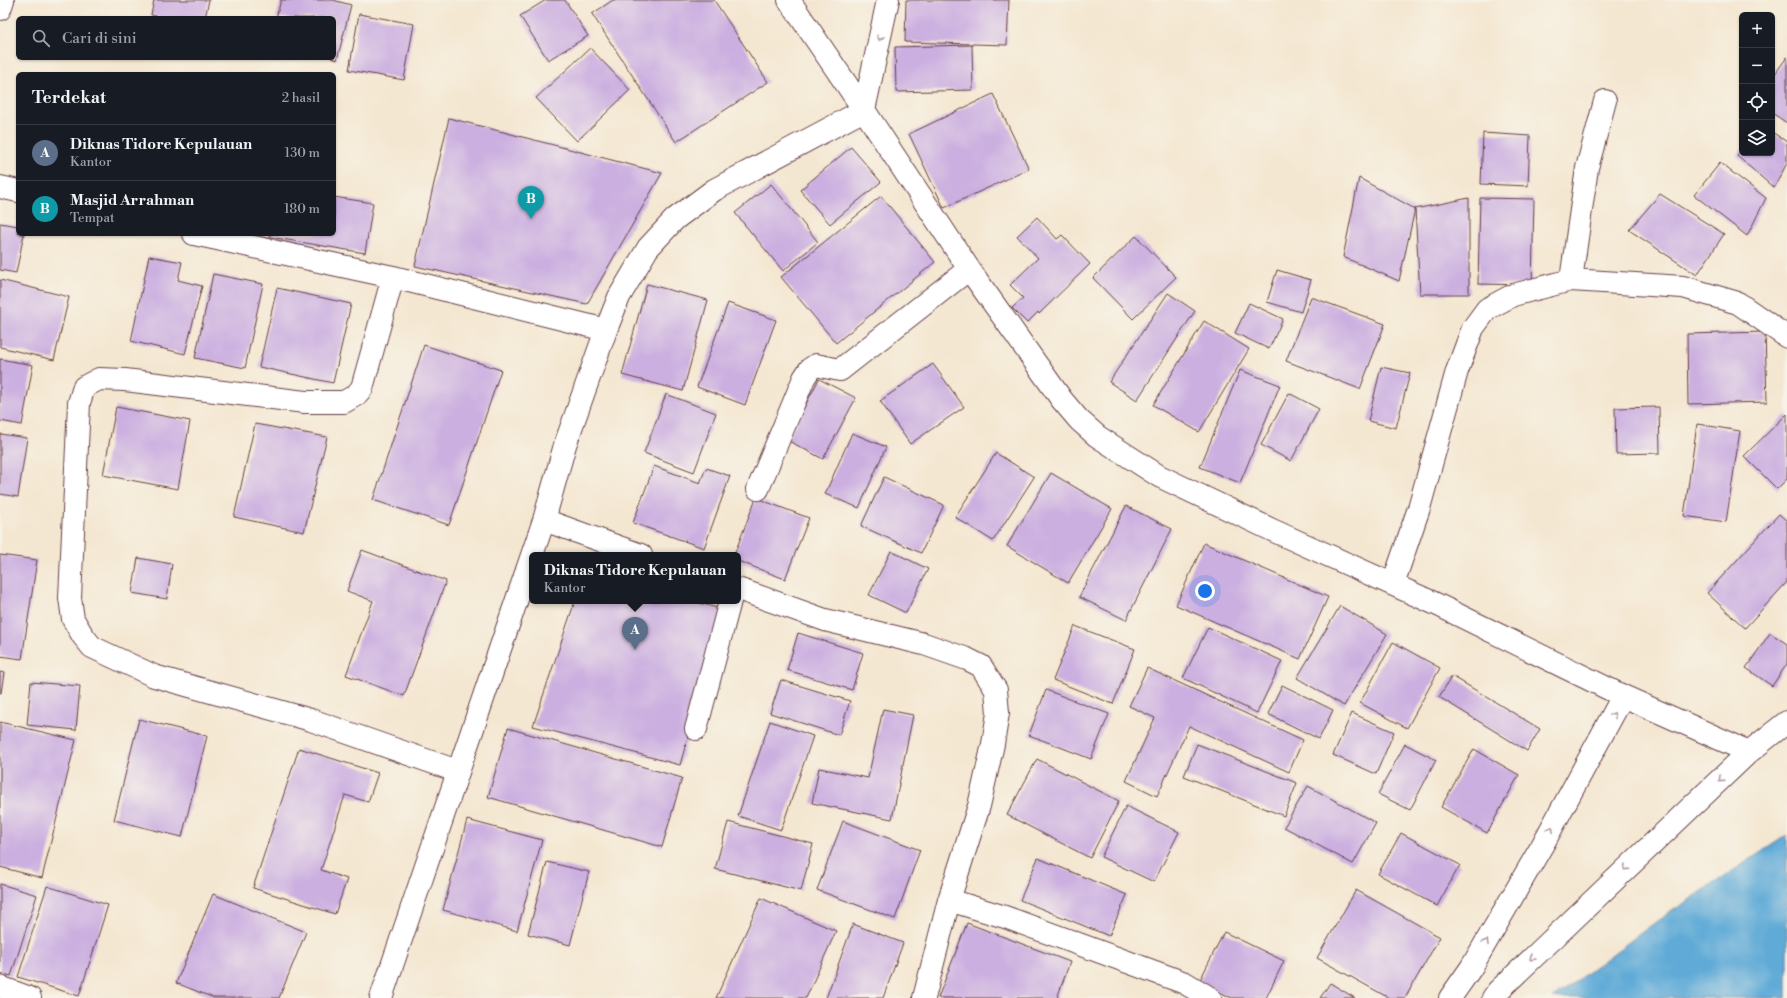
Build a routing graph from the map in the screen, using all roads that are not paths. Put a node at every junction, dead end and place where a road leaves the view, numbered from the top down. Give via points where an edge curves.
1 (3, 0) edge
2 (888, 0) edge
3 (793, 1) edge
4 (0, 9) edge
5 (1605, 100) dead end
6 (864, 110) junction
7 (0, 187) edge
8 (16, 191) edge
9 (203, 236) edge
10 (968, 269) junction
11 (393, 278) junction
12 (1571, 280) junction
13 (1784, 328) edge
14 (606, 330) junction
15 (758, 489) dead end
16 (544, 520) junction
17 (533, 552) edge
18 (633, 552) edge
19 (529, 563) edge
20 (1393, 584) junction
21 (741, 590) edge
22 (729, 604) edge
23 (1623, 696) junction
24 (1787, 722) edge
25 (696, 729) dead end
26 (1749, 752) junction
27 (457, 771) junction
28 (949, 900) junction
29 (1471, 968) junction
30 (0, 987) edge
31 (1496, 994) edge
32 (30, 998) edge
33 (381, 998) edge
34 (924, 998) edge
35 (1210, 998) edge
36 (1450, 998) edge

1 - 4 main road
2 -> 6 main road
3 - 6 main road
5 - 12 main road via 1586,168
6 - 10 main road
6 - 14 main road via 714,190 675,219 648,248 619,297
7 - 8 main road
9 - 11 main road
10 - 15 main road via 840,370 816,365 810,369
10 - 20 main road via 1062,400 1097,436 1159,476
11 - 14 main road
11 - 27 main road via 362,388 344,402 305,402 125,380 99,379 84,387 79,403 70,598 73,619 82,636 92,647 154,676 311,720
12 - 13 main road via 1683,286 1738,303
12 - 20 main road via 1513,295 1487,309 1473,328 1457,372 1419,508
14 - 16 main road via 565,445
16 - 17 main road
16 - 18 main road
19 - 27 main road
20 - 23 main road
21 - 28 main road via 825,620 967,659 980,666 988,676 996,690 998,705 994,744 979,806
22 - 25 main road
23 - 26 main road
29 -> 23 main road via 1543,844
24 - 26 main road
26 -> 31 main road
27 - 33 main road
28 - 34 main road
28 - 35 main road via 1005,917 1185,983
29 - 31 main road
29 - 36 main road
30 - 32 main road

